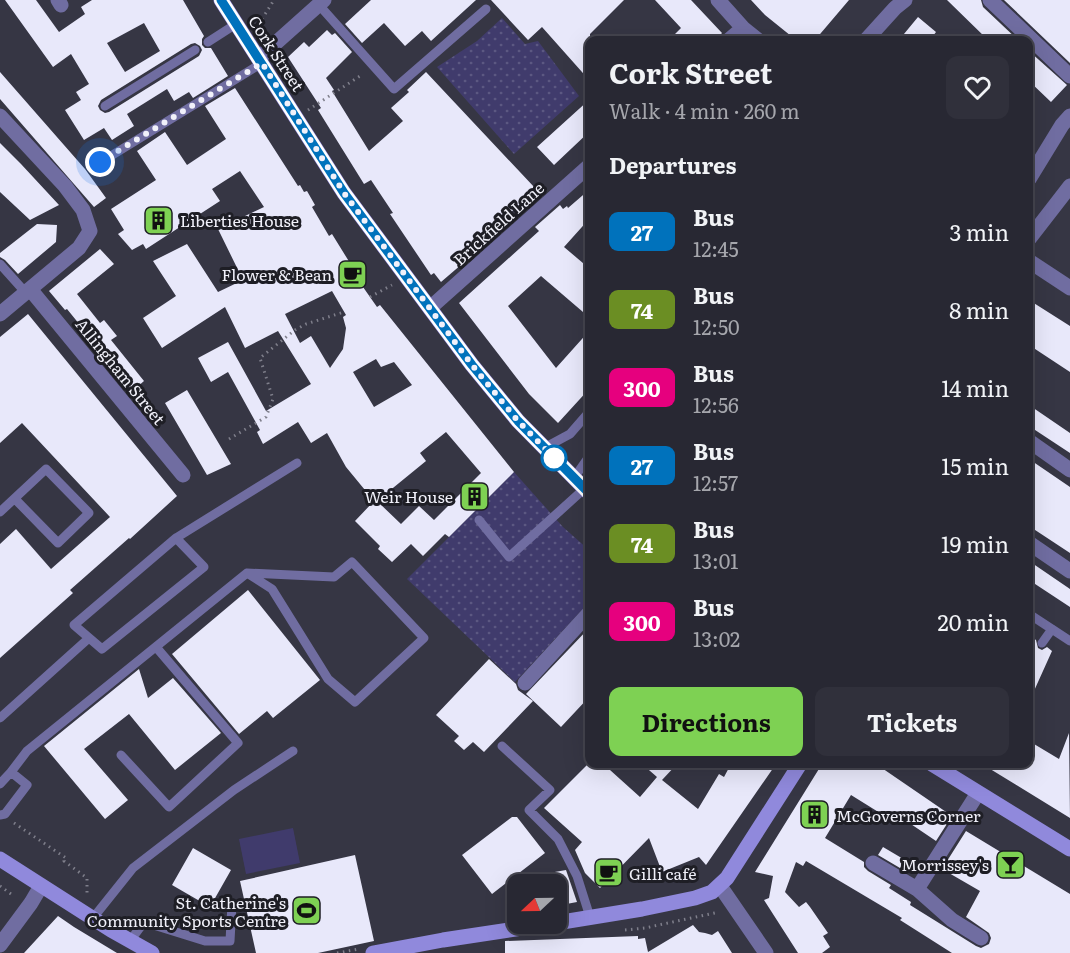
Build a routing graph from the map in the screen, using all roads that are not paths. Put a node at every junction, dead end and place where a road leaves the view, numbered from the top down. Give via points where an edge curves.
1 (220, 0) edge
2 (718, 0) edge
3 (905, 0) edge
4 (990, 0) edge
5 (322, 2) edge
6 (486, 9) dead end
7 (236, 24) junction
8 (743, 28) junction
9 (734, 36) edge
10 (753, 36) edge
11 (870, 36) edge
12 (1028, 36) edge
13 (1033, 41) edge
14 (207, 42) dead end
15 (195, 50) dead end
16 (260, 61) junction
17 (1070, 76) edge
18 (105, 106) dead end
19 (0, 116) edge
20 (1067, 124) edge
21 (100, 162) dead end
22 (585, 169) edge
23 (1033, 173) edge
24 (1070, 186) edge
25 (1033, 234) edge
26 (0, 264) edge
27 (1033, 264) edge
28 (1070, 288) edge
29 (28, 291) junction
30 (430, 308) junction
31 (0, 314) edge
32 (585, 417) edge
33 (1033, 444) edge
34 (544, 448) junction
35 (297, 464) dead end
36 (1070, 470) edge
37 (183, 475) dead end
38 (582, 487) edge
39 (15, 499) junction
40 (0, 512) edge
41 (479, 520) dead end
42 (176, 538) junction
43 (1033, 546) edge
44 (1070, 571) edge
45 (247, 573) junction
46 (585, 617) edge
47 (1033, 617) edge
48 (1052, 629) junction
49 (89, 638) junction
50 (1070, 641) edge
51 (1042, 643) dead end
52 (156, 647) junction
53 (525, 683) dead end
54 (0, 718) edge
55 (502, 746) dead end
56 (292, 751) dead end
57 (121, 755) dead end
58 (797, 768) edge
59 (938, 768) edge
60 (11, 772) junction
61 (0, 784) edge
62 (978, 793) junction
63 (1, 814) edge
64 (1070, 849) edge
65 (0, 859) edge
66 (873, 863) dead end
67 (42, 886) junction
68 (720, 886) junction
69 (918, 889) junction
70 (232, 904) dead end
71 (96, 914) junction
72 (590, 917) junction
73 (567, 921) edge
74 (507, 931) edge
75 (981, 938) dead end
76 (130, 940) junction
77 (0, 945) edge
78 (152, 953) edge
79 (373, 953) edge
80 (766, 953) edge

1 - 7 main road, Cork Street
2 - 8 street
3 - 11 street
4 - 12 street
5 - 6 lane via 394,89
5 - 16 street
7 - 14 lane
7 - 16 main road, Cork Street
8 - 9 street
8 - 10 street
13 - 17 street
15 - 18 lane
16 - 21 lane
16 - 30 main road, Cork Street via 344,193
19 - 29 street via 65,186 83,210 90,231 79,248
20 - 23 street
22 - 30 street, Brickfield Lane
24 - 25 street
26 - 29 lane
27 - 28 street
29 - 31 street
29 - 37 street, Allingham Street
30 - 34 main road, Cork Street via 472,365
32 - 34 lane via 570,434
33 - 36 street
34 - 38 main road, Cork Street
35 - 42 lane
38 - 41 lane via 509,557
39 - 39 lane via 46,469 89,513 58,543
39 - 40 lane
42 - 49 lane via 74,625
42 - 49 lane via 204,567 102,649
43 - 44 street
45 - 45 lane via 272,589 328,679 355,702 424,638 352,562 334,577
45 - 52 lane
46 - 53 street
47 - 48 lane
48 - 50 lane
48 - 51 lane
49 - 54 lane
52 - 57 lane via 238,742 169,807
52 - 60 lane via 27,751
55 - 72 lane via 550,790 529,810 558,839 577,876
56 - 71 lane via 133,868
58 - 68 main road
59 - 62 main road
60 - 61 lane
60 - 63 lane via 27,785
62 - 64 main road
62 - 69 street
65 - 67 main road
66 - 69 street
67 - 71 main road
67 - 77 street
68 - 72 main road via 694,898
68 - 80 street
69 - 75 street via 952,920
70 - 76 lane via 230,941 205,940 144,922
71 - 76 main road
72 - 73 main road
74 - 79 main road
76 - 78 main road

